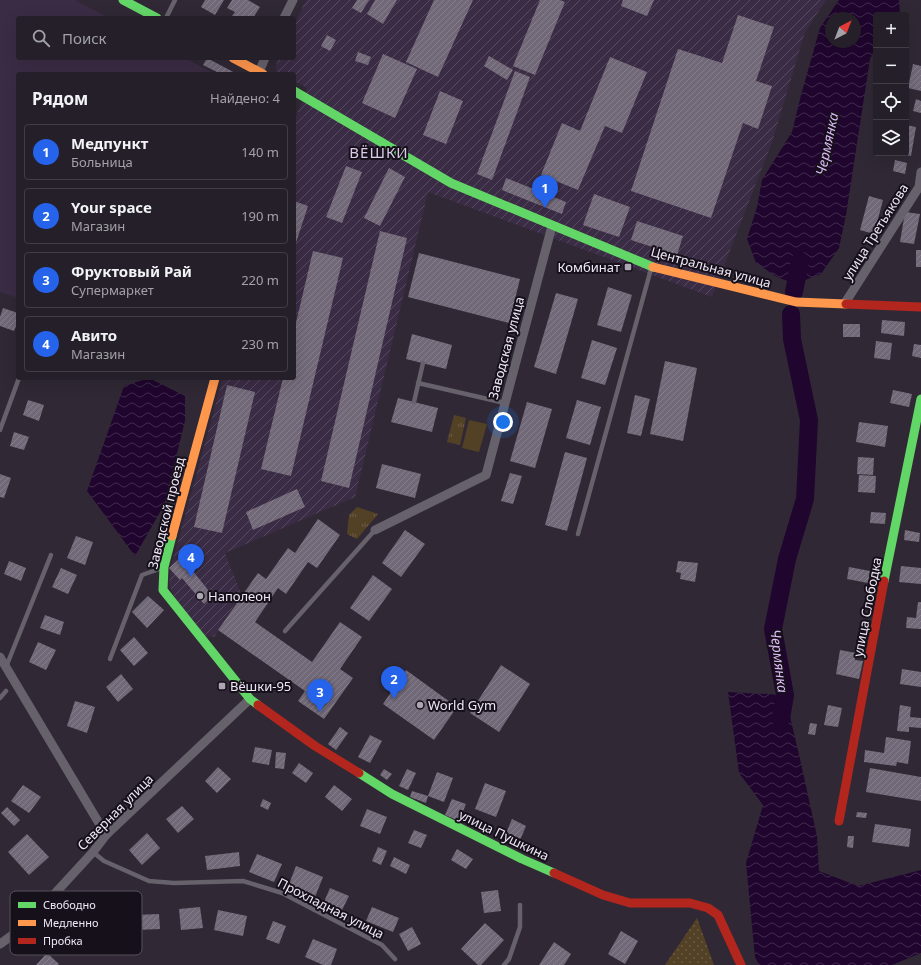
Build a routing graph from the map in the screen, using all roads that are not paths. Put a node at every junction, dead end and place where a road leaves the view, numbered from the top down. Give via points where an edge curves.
1 (123, 0) edge
2 (175, 0) edge
3 (293, 0) edge
4 (153, 16) edge
5 (167, 16) edge
6 (285, 16) edge
7 (237, 60) edge
8 (264, 60) edge
9 (259, 72) edge
10 (261, 72) edge
11 (296, 93) edge
12 (921, 172) edge
13 (552, 226) junction
14 (652, 267) junction
15 (845, 303) junction
16 (921, 307) edge
17 (423, 363) dead end
18 (18, 380) edge
19 (214, 380) edge
20 (418, 383) junction
21 (921, 399) edge
22 (414, 402) dead end
23 (505, 403) junction
24 (0, 430) edge
25 (376, 530) joint
26 (578, 534) dead end
27 (51, 555) dead end
28 (164, 567) junction
29 (285, 631) dead end
30 (0, 657) edge
31 (110, 660) dead end
32 (6, 667) junction
33 (6, 692) dead end
34 (0, 698) edge
35 (250, 699) junction
36 (839, 821) dead end
37 (106, 835) junction
38 (93, 852) junction
39 (57, 891) edge
40 (520, 905) dead end
41 (10, 937) edge
42 (0, 944) edge
43 (395, 959) dead end
44 (504, 965) edge
45 (741, 965) edge

1 - 4 street
2 - 5 lane
3 - 6 street
7 - 9 street
8 - 10 street
11 - 13 street, Центральная улица via 451,183
12 - 15 street, улица Третьякова via 919,187
13 - 14 street, Центральная улица
13 - 23 street, Заводская улица
14 - 15 street, Центральная улица via 796,302
14 - 26 lane
15 - 16 street, Центральная улица
17 - 20 lane
18 - 24 lane
19 - 28 street, Заводской проезд
20 - 22 lane
20 - 23 lane
21 - 36 street, улица Слободка
23 - 25 street, Заводская улица via 486,475
25 - 29 lane
27 - 32 lane
28 - 31 lane via 142,575
28 - 35 street, Заводской проезд via 163,590
30 - 32 street
32 - 37 street
33 - 34 lane
35 - 37 street, Северная улица
35 - 45 street, улица Пушкина via 315,746 392,794 522,859 603,895 630,903 690,903 708,908 718,915
37 - 38 street, Северная улица
38 - 39 street, Северная улица
38 - 43 lane, Прохладная улица via 104,861 149,881 243,881 282,894 382,945
40 - 44 lane via 520,927 509,959
41 - 42 street, Северная улица

